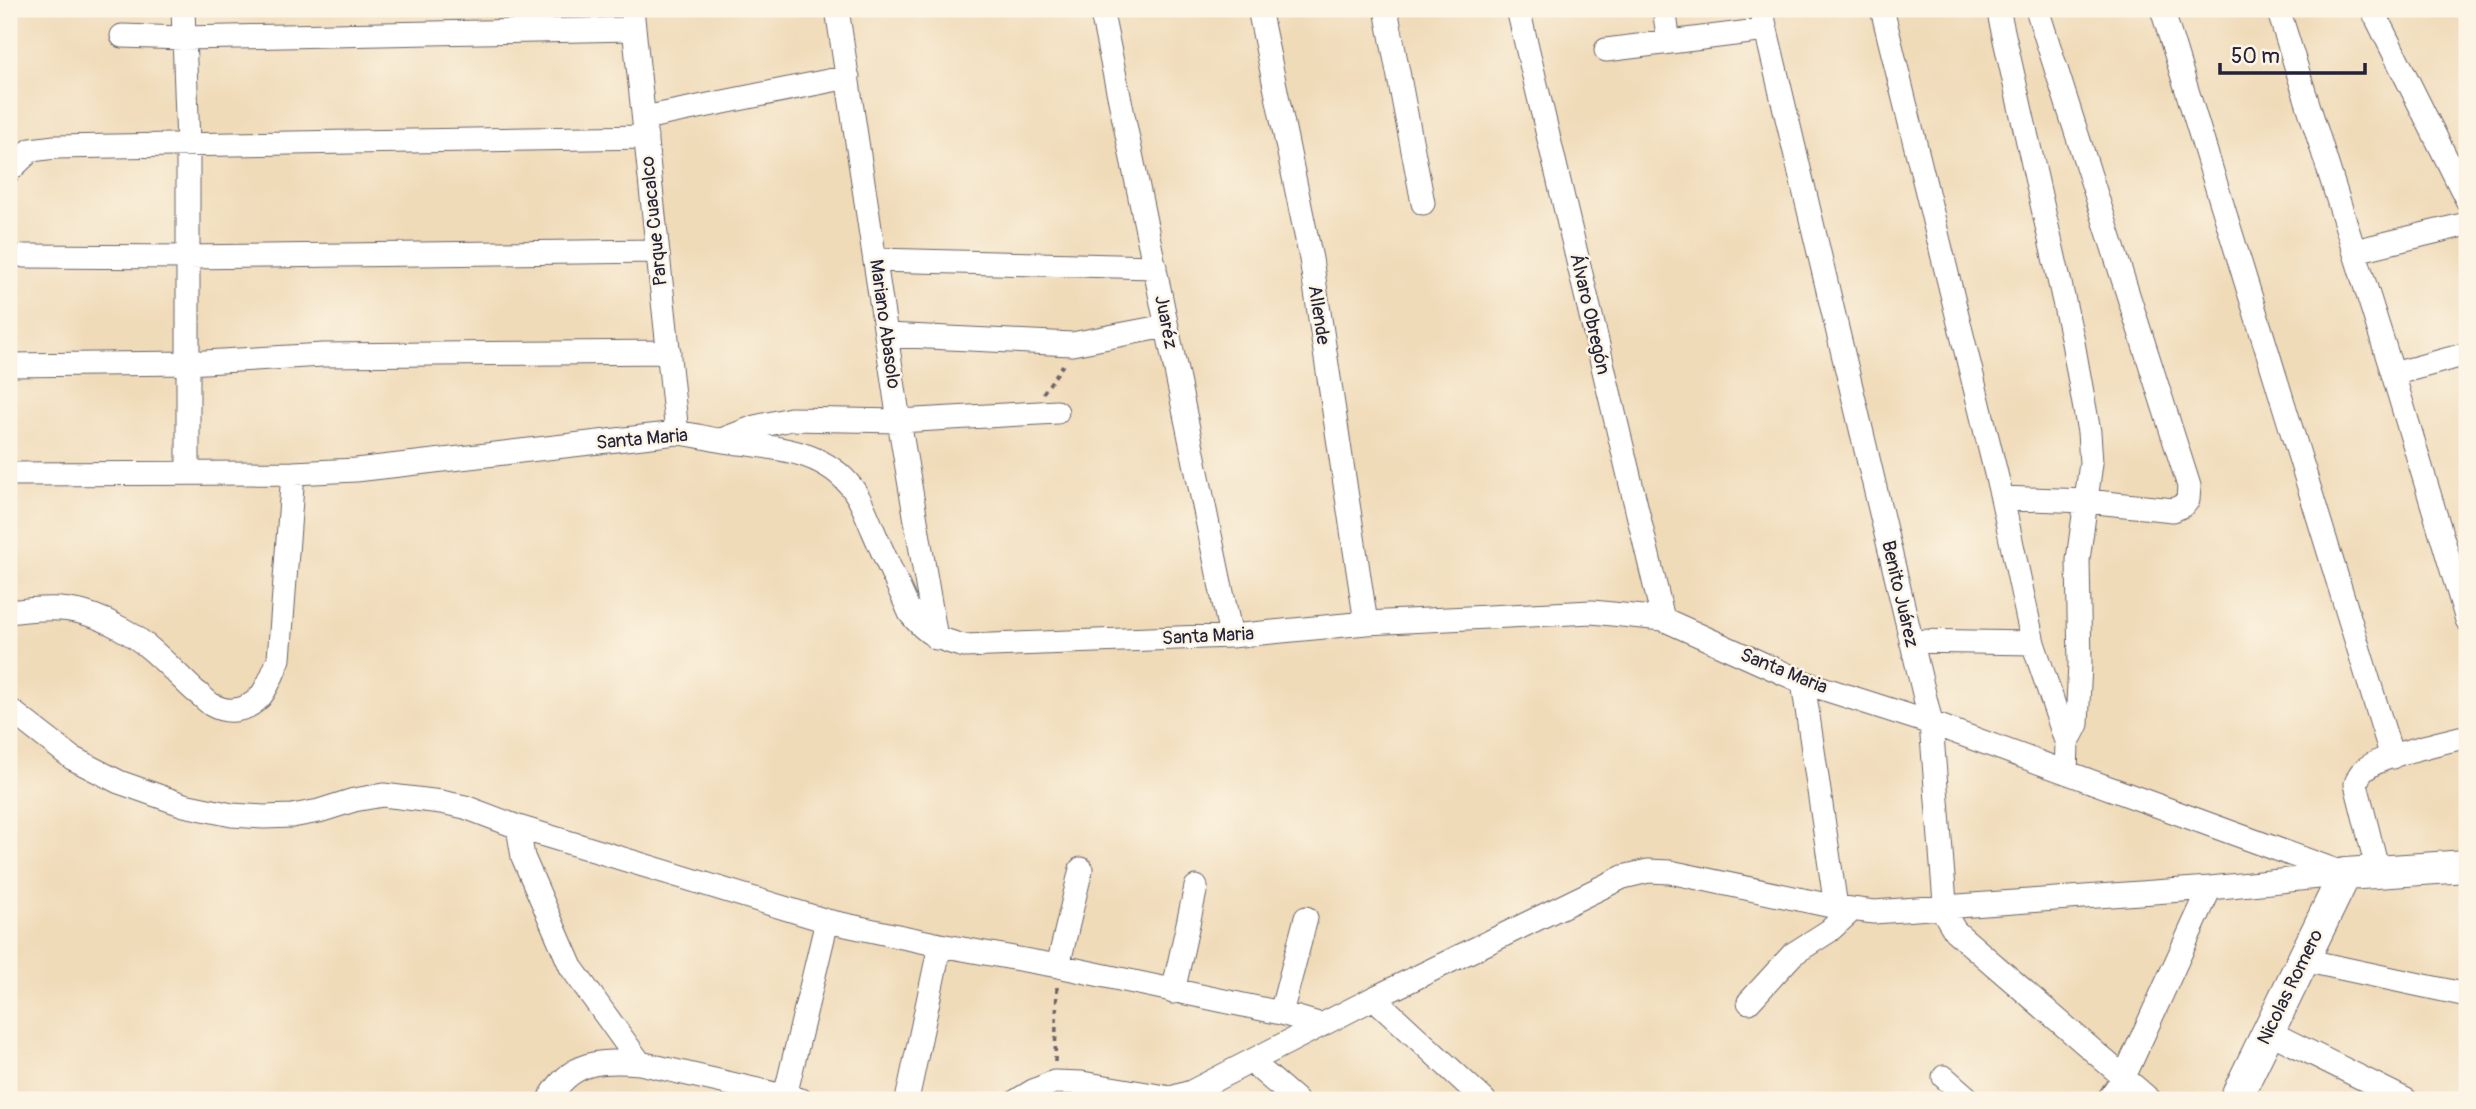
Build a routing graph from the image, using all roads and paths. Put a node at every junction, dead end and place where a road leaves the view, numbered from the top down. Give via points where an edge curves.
1 (183, 9) edge
2 (837, 9) edge
3 (1101, 9) edge
4 (1259, 9) edge
5 (1386, 9) edge
6 (1518, 9) edge
7 (1664, 9) edge
8 (1882, 9) edge
9 (1998, 9) edge
10 (2037, 9) edge
11 (2162, 9) edge
12 (2278, 9) edge
13 (2372, 9) edge
14 (632, 19) edge
15 (1763, 19) edge
16 (122, 36) dead end
17 (183, 38) junction
18 (1669, 42) junction
19 (1606, 50) dead end
20 (848, 77) junction
21 (645, 128) junction
22 (188, 144) junction
23 (9, 171) edge
24 (2467, 200) edge
25 (1423, 203) dead end
26 (2467, 224) edge
27 (656, 251) junction
28 (2355, 251) junction
29 (24, 256) dead end
30 (187, 257) junction
31 (876, 260) junction
32 (1155, 267) junction
33 (1166, 326) junction
34 (887, 335) junction
35 (1072, 344) junction
36 (669, 352) junction
37 (2467, 354) edge
38 (188, 363) junction
39 (9, 365) edge
40 (2393, 374) junction
41 (1030, 412) junction
42 (1057, 412) dead end
43 (899, 421) junction
44 (677, 433) junction
45 (721, 440) junction
46 (188, 473) junction
47 (293, 473) junction
48 (9, 474) edge
49 (2002, 498) junction
50 (2086, 501) junction
51 (9, 612) edge
52 (1663, 619) junction
53 (2467, 620) edge
54 (1366, 623) junction
55 (1231, 636) junction
56 (936, 638) junction
57 (1911, 641) junction
58 (2033, 643) junction
59 (1803, 682) junction
60 (9, 709) edge
61 (1931, 723) junction
62 (2467, 736) edge
63 (2067, 744) junction
64 (2392, 757) junction
65 (2066, 772) junction
66 (518, 827) junction
67 (2467, 866) edge
68 (1081, 869) dead end
69 (2378, 873) junction
70 (2345, 874) junction
71 (1196, 887) dead end
72 (2210, 888) junction
73 (1944, 908) junction
74 (1844, 909) junction
75 (1306, 918) dead end
76 (827, 921) junction
77 (940, 945) junction
78 (2303, 960) junction
79 (1058, 966) junction
80 (1173, 992) junction
81 (2467, 995) edge
82 (1374, 998) junction
83 (1749, 1002) dead end
84 (1281, 1013) junction
85 (1322, 1025) junction
86 (2267, 1031) junction
87 (1252, 1062) junction
88 (640, 1063) junction
89 (1944, 1077) dead end
90 (2124, 1077) junction
91 (1054, 1082) junction
92 (793, 1098) edge
93 (549, 1100) edge
94 (908, 1100) edge
95 (1018, 1100) edge
96 (1296, 1100) edge
97 (1484, 1100) edge
98 (1970, 1100) edge
99 (2108, 1100) edge
100 (2150, 1100) edge
101 (2235, 1100) edge
102 (2406, 1100) edge

1 - 17 street
2 - 20 street, Mariano Abasolo
3 - 32 street, Juaréz
4 - 54 street, Allende via 1311,259
5 - 25 street
6 - 52 street, Álvaro Obregón
7 - 18 street
8 - 49 street
9 - 50 street via 2090,432
10 - 50 street via 2189,486 2185,505 2173,510
11 - 64 street
12 - 28 street
13 - 24 street
14 - 17 street
14 - 21 street, Parque Cuacalco
15 - 18 street
15 - 57 street, Benito Juárez
16 - 17 street
17 - 22 street
18 - 19 street
20 - 21 street
20 - 31 street, Mariano Abasolo
21 - 22 street
21 - 27 street, Parque Cuacalco
22 - 23 street via 41,148 22,156
22 - 30 street
26 - 28 street
27 - 30 street
27 - 36 street, Parque Cuacalco
28 - 40 street
29 - 30 street
30 - 38 street
31 - 32 street
31 - 34 street, Mariano Abasolo
32 - 33 street, Juaréz
33 - 35 street
33 - 55 street, Juaréz
34 - 35 street
34 - 43 street, Mariano Abasolo
35 - 41 path
36 - 38 street via 323,355
36 - 44 street, Parque Cuacalco
37 - 40 street
38 - 39 street
38 - 46 street
40 - 53 street
41 - 42 street
41 - 43 street
43 - 45 street via 791,419
43 - 56 street, Mariano Abasolo
44 - 45 street, Santa Maria
44 - 47 street, Santa Maria via 356,470
45 - 56 street, Santa Maria via 813,458 848,482 910,613
46 - 47 street, Santa Maria
46 - 48 street, Santa Maria
47 - 51 street via 279,659 260,697 244,709 212,705 142,641 100,618 74,609
49 - 50 street
49 - 58 street
50 - 63 street via 2078,560 2077,724
52 - 54 street, Santa Maria via 1592,612
52 - 59 street, Santa Maria
54 - 55 street, Santa Maria
55 - 56 street, Santa Maria via 964,646
57 - 58 street
57 - 61 street, Benito Juárez
58 - 63 street
59 - 61 street, Santa Maria
59 - 74 street
60 - 66 street via 72,758 119,782 184,805 232,815 292,816 383,795 466,807
61 - 65 street, Santa Maria
61 - 73 street, Benito Juárez
62 - 64 street
63 - 65 street
64 - 69 street via 2367,767 2356,784
65 - 70 street, Santa Maria
66 - 76 street
66 - 88 street via 523,857 571,967
67 - 69 main road, Santa Maria
68 - 79 street
69 - 70 main road, Santa Maria
70 - 72 street
70 - 78 main road, Nicolas Romero
71 - 80 street
72 - 73 street
72 - 90 street
73 - 74 street
73 - 90 street, Benito Juárez via 1955,931
74 - 82 street via 1648,871 1623,877
74 - 83 street via 1829,931 1793,954
75 - 84 street
76 - 77 street
76 - 92 street
77 - 79 street
77 - 94 street
78 - 81 street
78 - 86 main road, Nicolas Romero
79 - 80 street
79 - 91 path
80 - 84 street
82 - 85 street
82 - 97 street
84 - 85 street
85 - 87 street
86 - 101 main road, Nicolas Romero
86 - 102 street
87 - 91 street via 1171,1098
87 - 96 street
88 - 92 street
88 - 93 street via 594,1063 577,1069 563,1079
89 - 98 street
90 - 99 street
90 - 100 street, Benito Juárez
91 - 95 street

